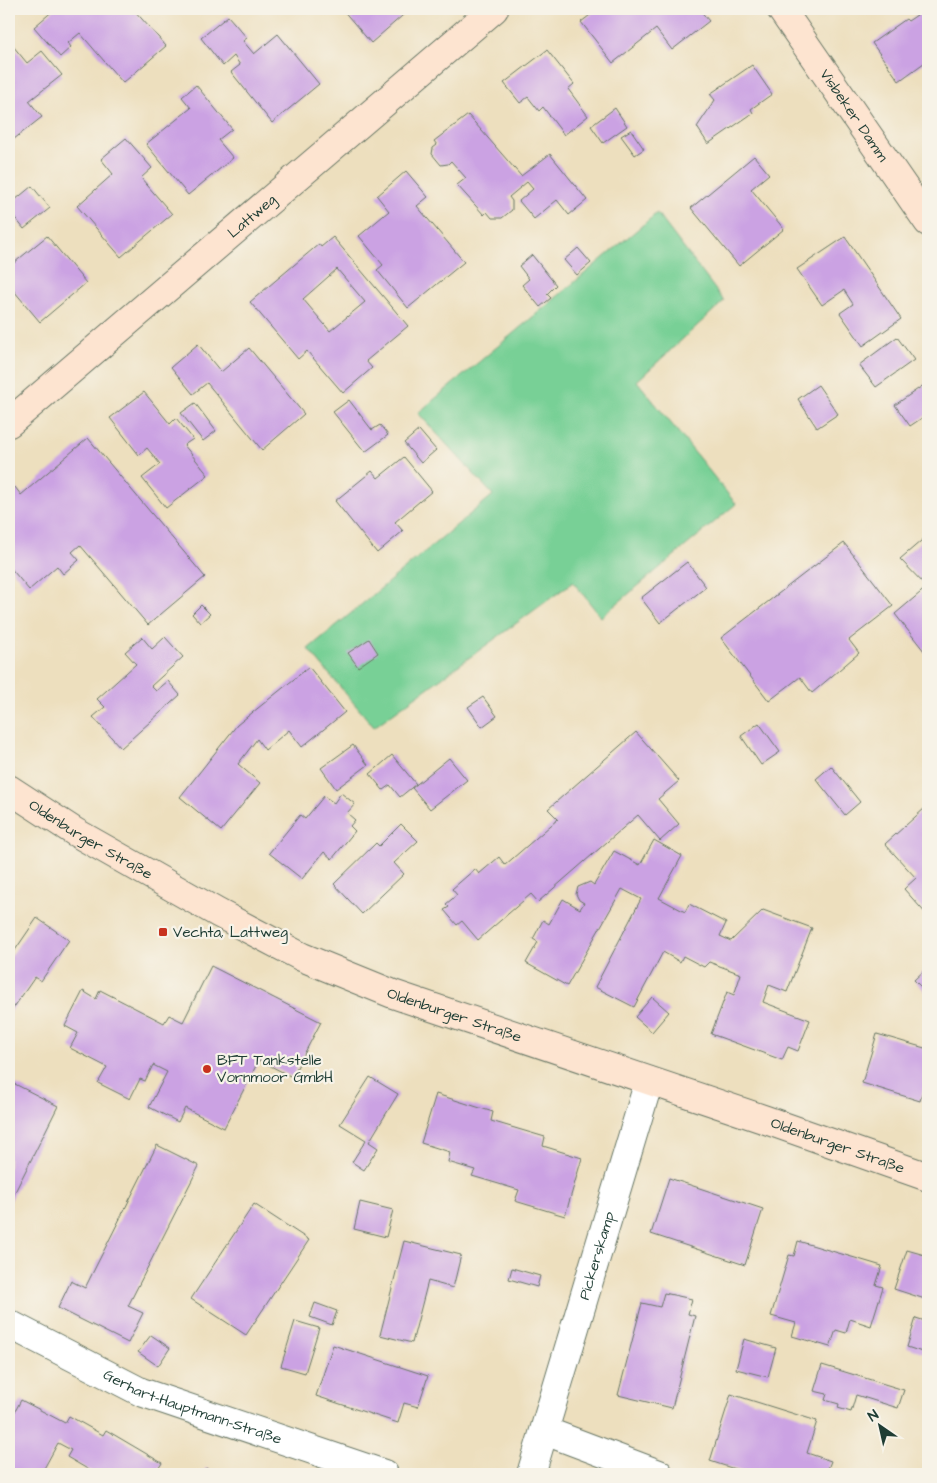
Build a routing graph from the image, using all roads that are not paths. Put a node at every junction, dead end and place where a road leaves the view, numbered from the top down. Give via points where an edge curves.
1 (494, 9) edge
2 (781, 9) edge
3 (928, 222) edge
4 (9, 423) edge
5 (9, 789) edge
6 (649, 1081) junction
7 (928, 1177) edge
8 (9, 1324) edge
9 (545, 1431) junction
10 (384, 1474) edge
11 (531, 1474) edge
12 (659, 1474) edge

1 - 4 main road, Lattweg
2 - 3 main road, Visbeker Damm
5 - 6 main road, Oldenburger Straße via 218,913 302,957 393,994
6 - 7 main road, Oldenburger Straße
6 - 9 street, Pickerskamp
8 - 10 street, Gerhart-Hauptmann-Straße via 141,1392
9 - 11 street, Pickerskamp
9 - 12 street

